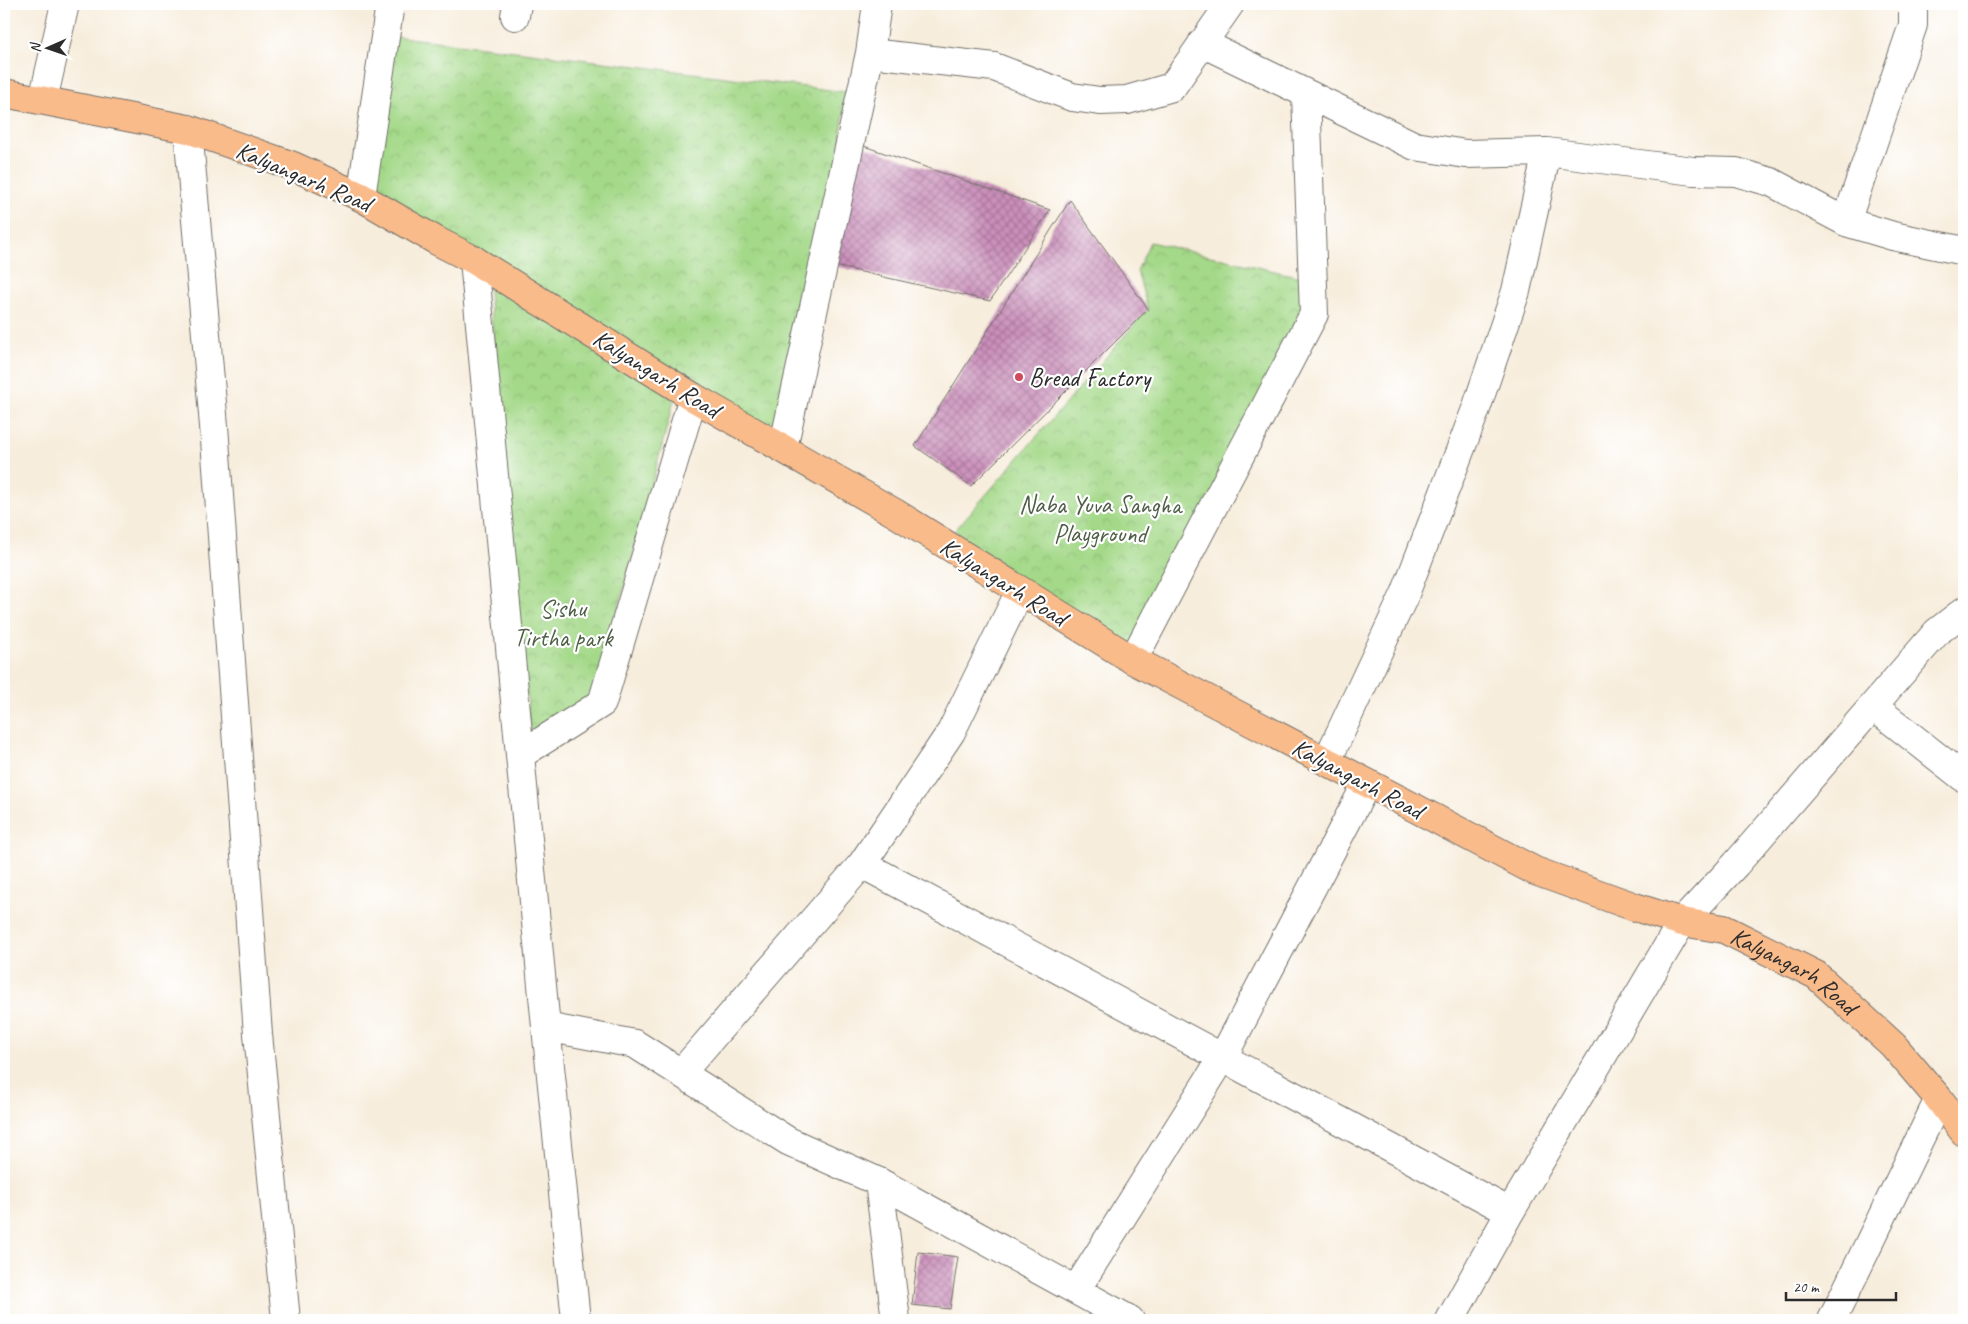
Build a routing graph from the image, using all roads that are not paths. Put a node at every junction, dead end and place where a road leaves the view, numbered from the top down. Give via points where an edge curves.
1 (65, 4) edge
2 (390, 4) edge
3 (877, 4) edge
4 (1230, 4) edge
5 (1913, 4) edge
6 (1202, 44) junction
7 (870, 53) junction
8 (4, 93) edge
9 (1306, 94) junction
10 (43, 100) junction
11 (188, 129) junction
12 (1547, 152) junction
13 (361, 197) junction
14 (1846, 222) junction
15 (1964, 251) edge
16 (474, 260) junction
17 (692, 397) junction
18 (783, 448) junction
19 (1020, 591) junction
20 (1964, 611) edge
21 (1132, 660) junction
22 (1874, 707) junction
23 (520, 756) junction
24 (1327, 761) junction
25 (1964, 778) edge
26 (1367, 783) junction
27 (862, 864) junction
28 (1682, 922) junction
29 (546, 1027) junction
30 (1223, 1057) junction
31 (681, 1073) junction
32 (1939, 1099) junction
33 (1964, 1132) edge
34 (879, 1182) junction
35 (1510, 1212) junction
36 (1076, 1290) junction
37 (1100, 1313) edge
38 (286, 1320) edge
39 (576, 1320) edge
40 (896, 1320) edge
41 (1130, 1320) edge
42 (1450, 1320) edge
43 (1832, 1320) edge

1 - 10 street
2 - 13 street
3 - 7 street
4 - 6 street
5 - 14 street via 1913,25
6 - 7 street via 1172,87 1127,100 1109,101 1072,97 994,67
6 - 9 street
7 - 18 street
8 - 10 main road, Kalyangarh Road
9 - 12 street via 1415,146 1466,154
9 - 21 street via 1314,314
10 - 11 main road, Kalyangarh Road
11 - 13 main road, Kalyangarh Road via 293,166
11 - 38 street via 214,426 258,1034
12 - 14 street via 1693,171 1736,172 1772,182
12 - 24 street via 1516,291 1476,409 1405,594
13 - 16 main road, Kalyangarh Road
14 - 15 street via 1892,236
16 - 17 main road, Kalyangarh Road
16 - 23 street
17 - 18 main road, Kalyangarh Road
17 - 23 street via 602,703
18 - 19 main road, Kalyangarh Road
19 - 21 main road, Kalyangarh Road
19 - 27 street via 951,732
20 - 22 street via 1937,632
21 - 24 main road, Kalyangarh Road
22 - 25 street
22 - 28 street
23 - 29 street
24 - 26 main road, Kalyangarh Road
26 - 28 main road, Kalyangarh Road via 1535,871
26 - 30 street
27 - 30 street
27 - 31 street
28 - 32 main road, Kalyangarh Road via 1724,929 1816,975 1893,1044
28 - 35 street
29 - 31 street via 635,1044
29 - 39 street
30 - 35 street
30 - 36 street
31 - 34 street via 788,1142
32 - 33 main road, Kalyangarh Road
32 - 43 street
34 - 36 street
34 - 40 street
35 - 42 street
36 - 37 street
37 - 41 street

